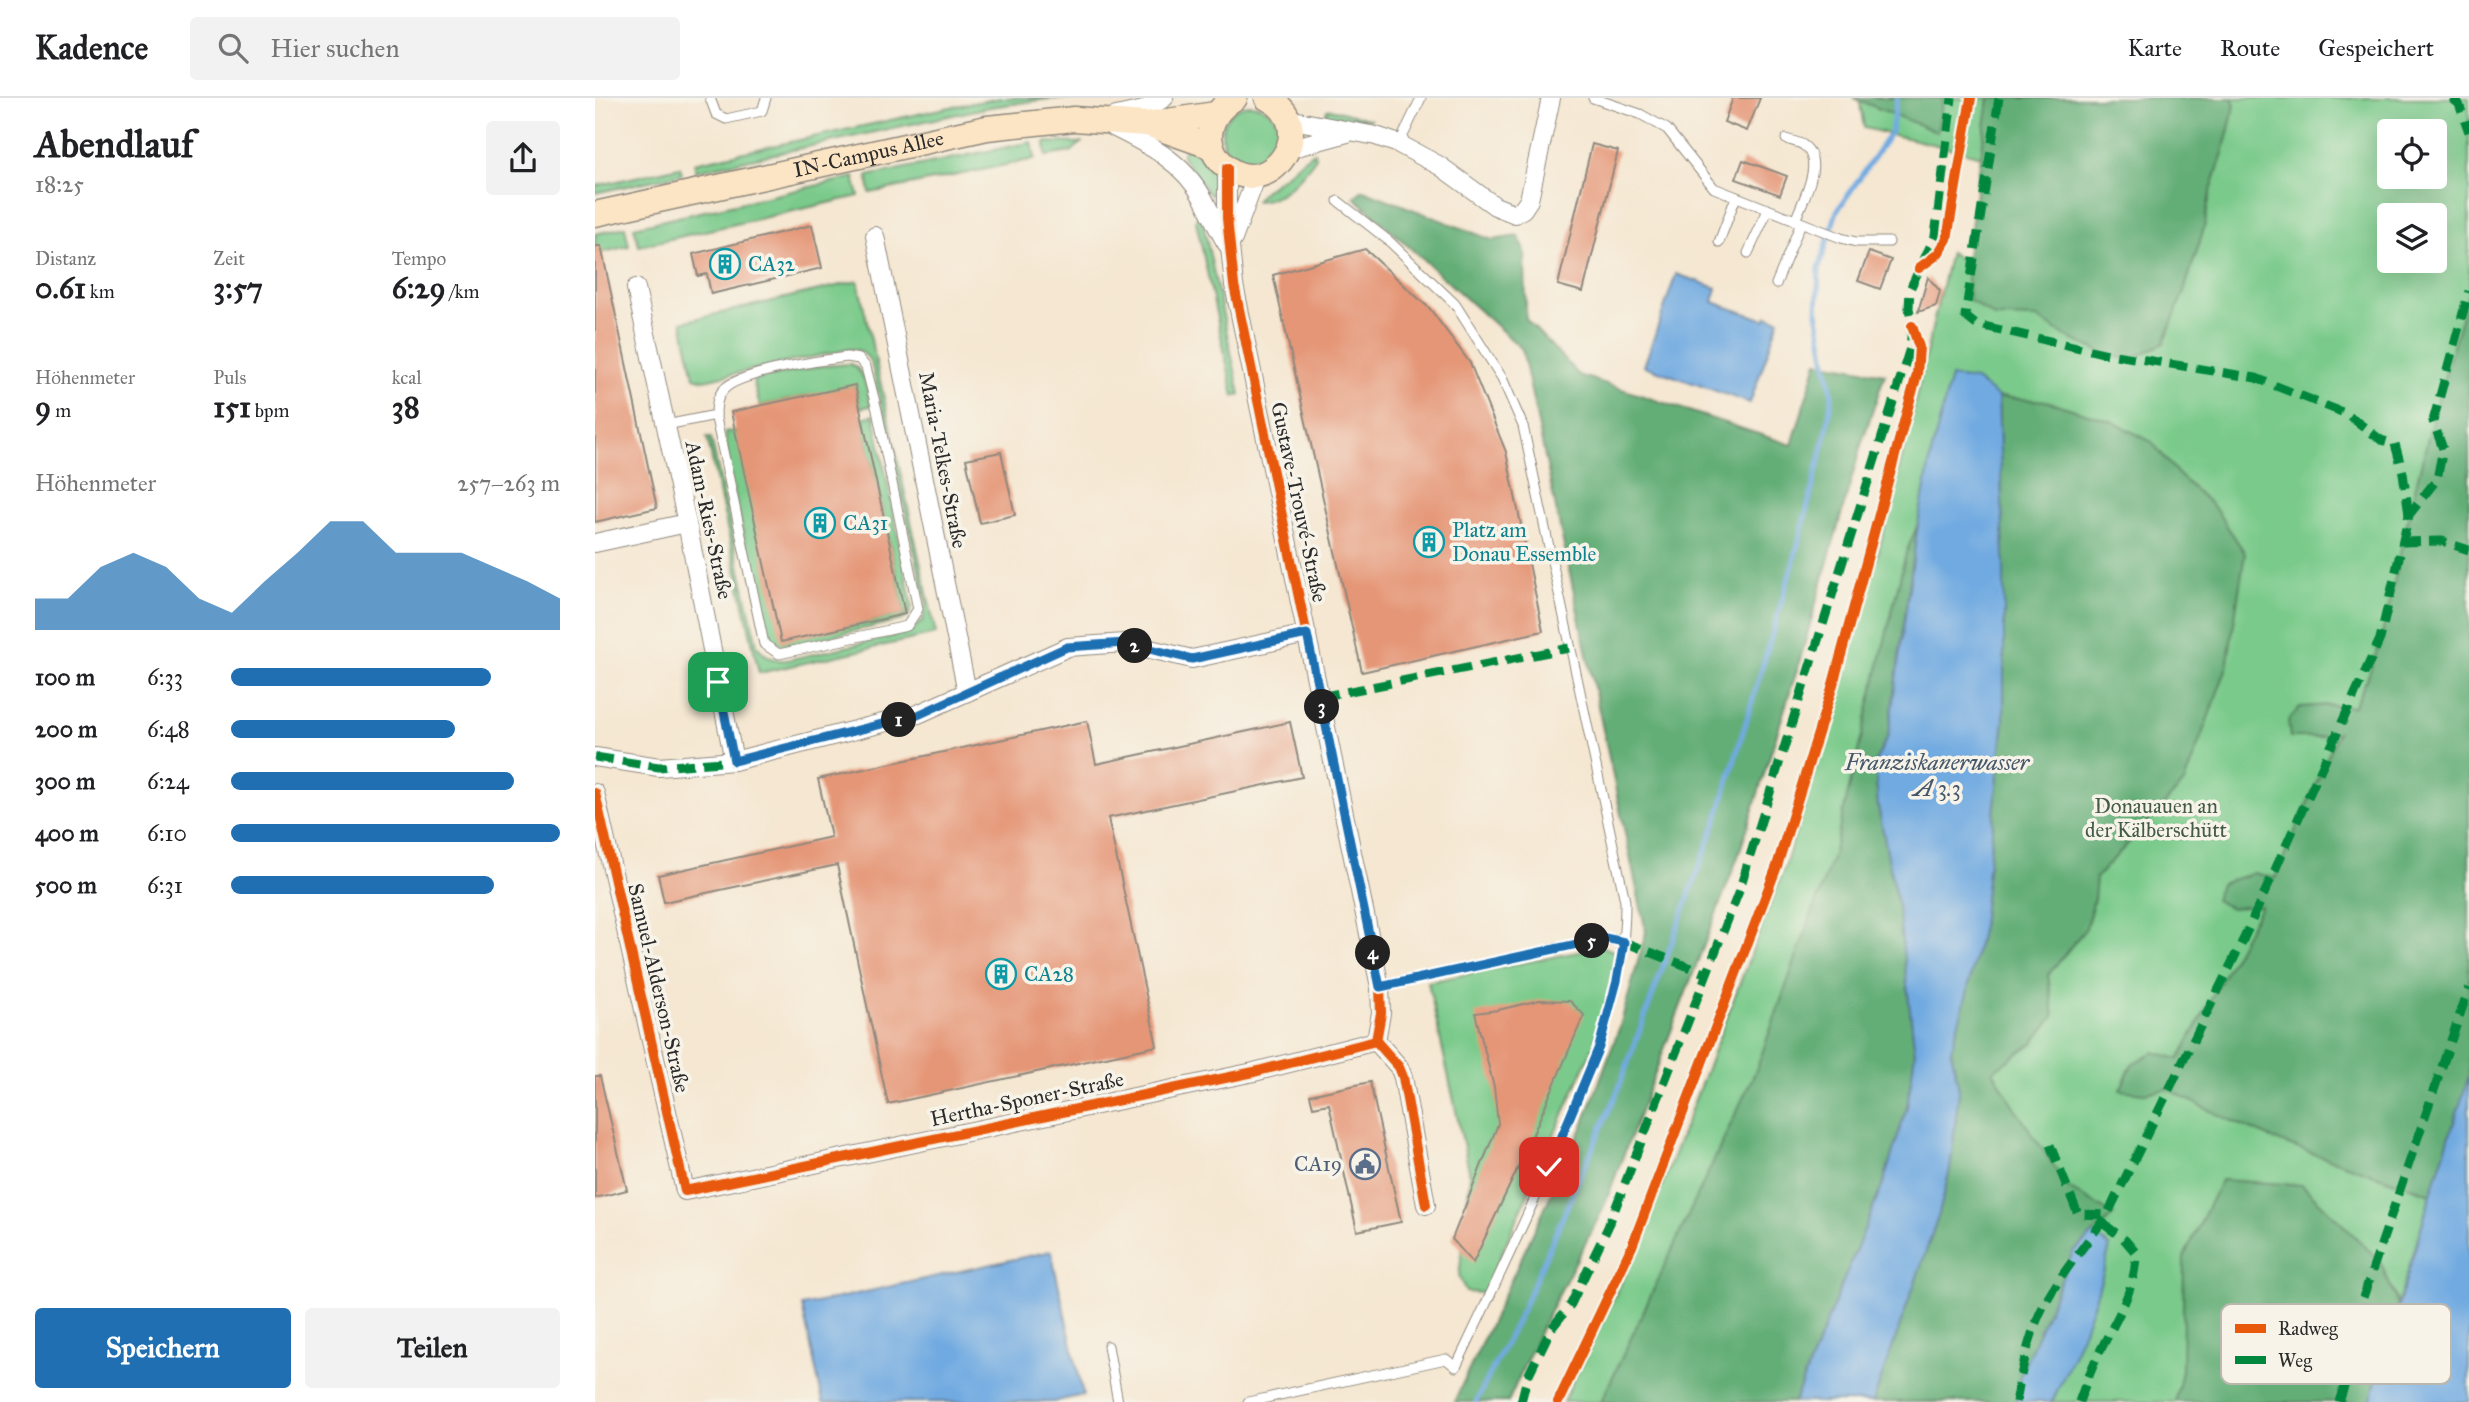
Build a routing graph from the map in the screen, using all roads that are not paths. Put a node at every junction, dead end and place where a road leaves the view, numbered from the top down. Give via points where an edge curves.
1 (710, 98) edge
2 (766, 98) edge
3 (1164, 98) edge
4 (1267, 98) edge
5 (1421, 98) edge
6 (1551, 98) edge
7 (1593, 98) edge
8 (1230, 102) edge
9 (1098, 119) junction
10 (1288, 119) junction
11 (1146, 124) junction
12 (1350, 132) junction
13 (1786, 139) dead end
14 (1399, 144) junction
15 (1212, 147) junction
16 (1289, 149) junction
17 (1227, 168) junction
18 (1257, 175) junction
19 (1736, 197) junction
20 (1338, 201) dead end
21 (1768, 210) junction
22 (595, 214) edge
23 (1798, 222) junction
24 (875, 236) dead end
25 (1719, 242) dead end
26 (1889, 242) dead end
27 (1230, 250) junction
28 (1748, 253) dead end
29 (1776, 284) dead end
30 (636, 288) dead end
31 (716, 415) junction
32 (666, 425) junction
33 (687, 523) junction
34 (595, 543) edge
35 (1307, 634) junction
36 (967, 692) junction
37 (595, 757) edge
38 (734, 761) junction
39 (595, 793) edge
40 (1624, 942) junction
41 (1380, 987) junction
42 (1376, 1041) junction
43 (685, 1191) joint
44 (1426, 1205) dead end
45 (1108, 1346) dead end
46 (1118, 1402) edge
47 (1248, 1402) edge

1 - 2 lane via 716,114 726,119 762,111
3 - 9 street via 1144,110
4 - 10 street
5 - 14 lane
6 - 14 street via 1529,200 1515,214
7 - 19 lane via 1667,129 1714,188
8 - 11 street, IN-Campus Allee
8 - 15 street via 1212,125
9 - 11 street, IN-Campus Allee
9 - 22 street, IN-Campus Allee via 987,128
9 - 27 street, Gustave-Trouvé-Straße via 1164,154 1182,170
10 - 12 street
10 - 16 street
11 - 15 street, IN-Campus Allee
12 - 14 street
12 - 16 street
13 - 23 lane via 1804,146 1812,157 1814,171
15 - 17 street
16 - 18 street via 1277,166
17 - 18 street
17 - 27 street, Gustave-Trouvé-Straße
18 - 27 street, Gustave-Trouvé-Straße
19 - 21 lane
19 - 25 lane
20 - 40 lane via 1389,241 1455,304 1502,378 1523,426 1625,901
21 - 23 lane
21 - 28 lane
23 - 26 lane via 1856,242
23 - 29 lane
24 - 36 street, Maria-Telkes-Straße
27 - 35 street, Gustave-Trouvé-Straße
30 - 32 street, Adam-Ries-Straße
31 - 31 lane via 764,644 779,654 907,626 918,609 877,410 866,368 859,359 847,357 751,376 724,389 716,402
31 - 32 lane
32 - 33 street, Adam-Ries-Straße
33 - 34 street
33 - 38 street, Adam-Ries-Straße
35 - 36 street via 1192,659 1125,643 1067,647
35 - 41 street, Gustave-Trouvé-Straße
36 - 38 street via 918,715
37 - 38 street via 660,767
39 - 43 street, Samuel-Alderson-Straße
40 - 41 lane via 1605,938
40 - 47 lane via 1599,1047 1456,1367 1446,1359
41 - 42 street, Gustave-Trouvé-Straße
42 - 43 street, Hertha-Sponer-Straße via 1254,1072
42 - 44 street via 1403,1077
45 - 46 lane

